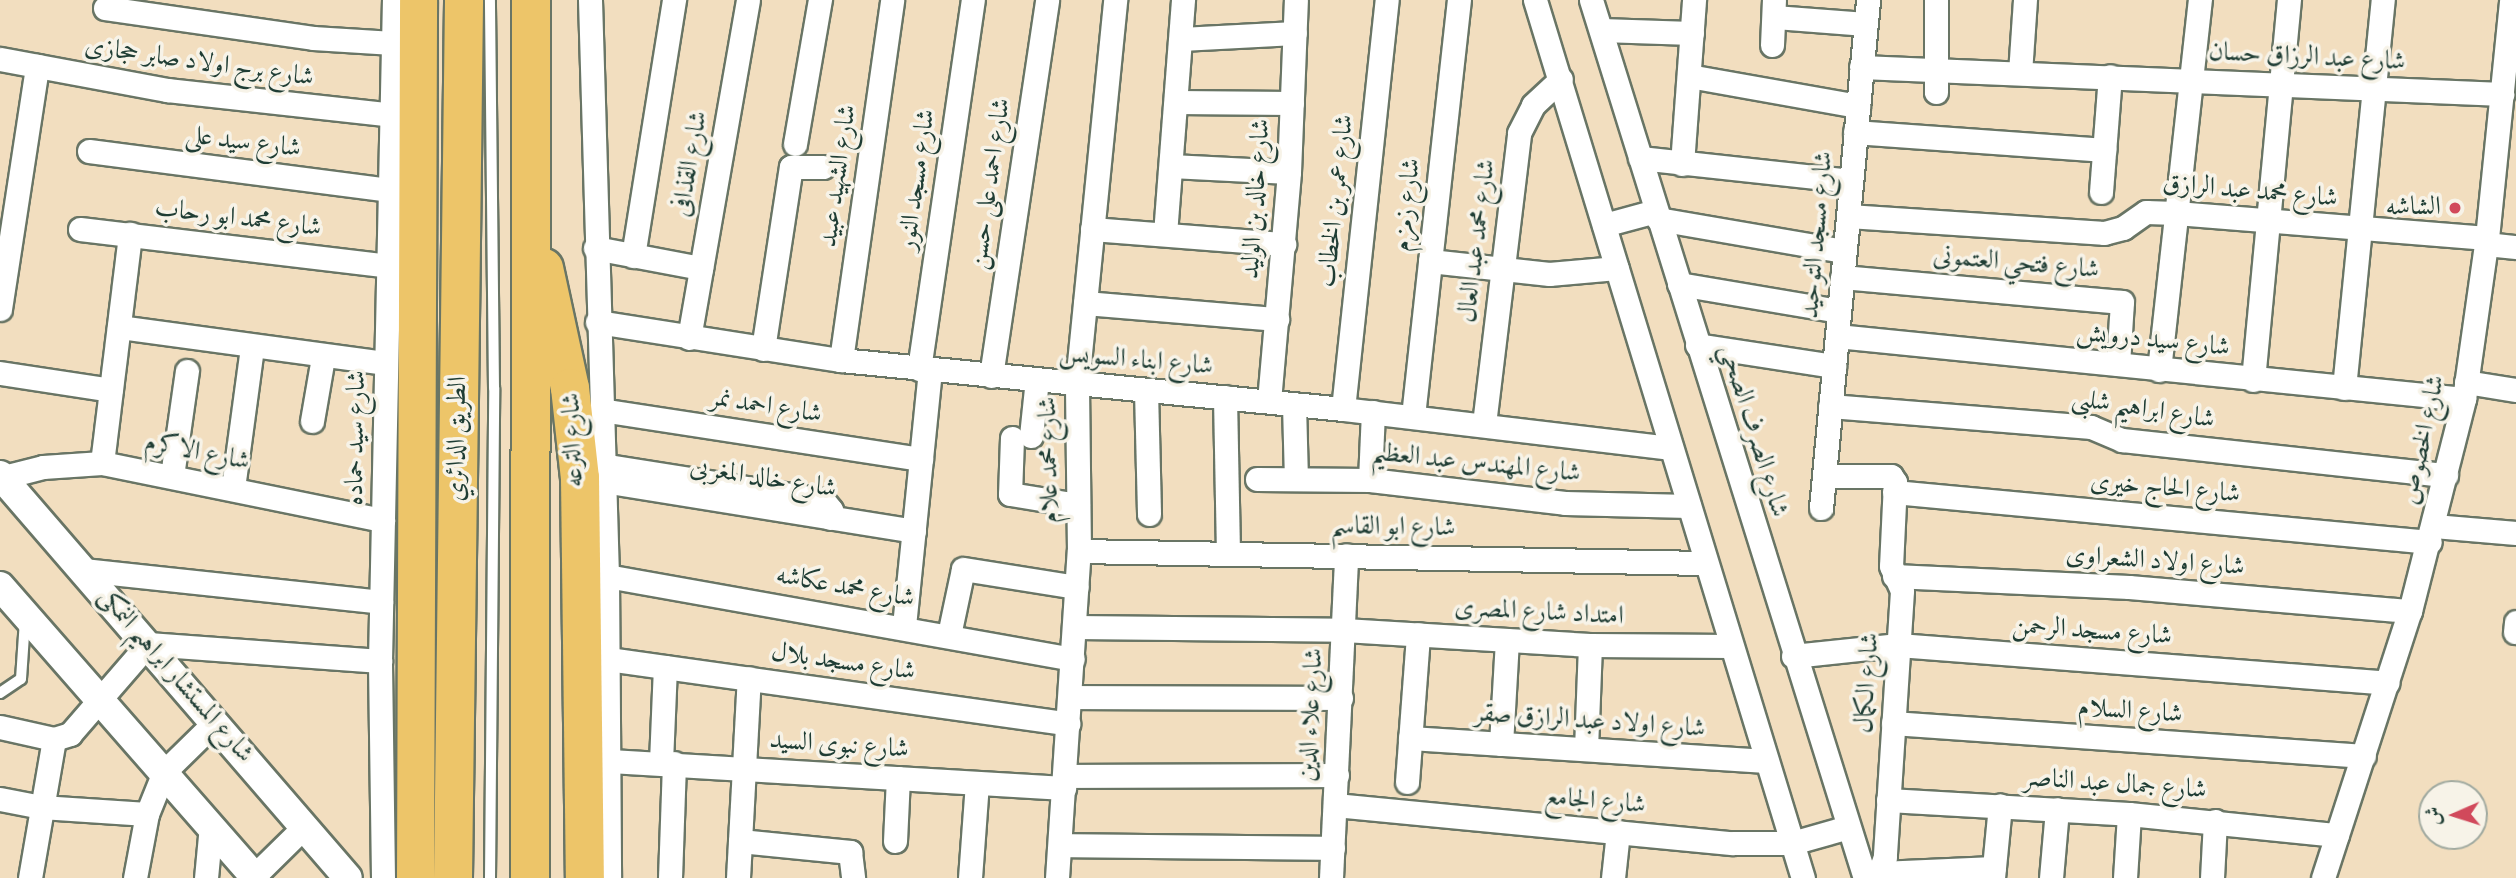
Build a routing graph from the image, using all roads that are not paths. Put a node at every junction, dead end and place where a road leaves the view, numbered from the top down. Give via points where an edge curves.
1 (394, 0) edge
2 (418, 0) edge
3 (464, 0) edge
4 (490, 0) edge
5 (531, 0) edge
6 (590, 0) edge
7 (674, 0) edge
8 (748, 0) edge
9 (820, 0) edge
10 (892, 0) edge
11 (972, 0) edge
12 (1046, 0) edge
13 (1115, 0) edge
14 (1184, 0) edge
15 (1296, 0) edge
16 (1387, 0) edge
17 (1459, 0) edge
18 (1535, 0) edge
19 (1591, 0) edge
20 (1694, 0) edge
21 (1868, 0) edge
22 (1936, 0) edge
23 (2025, 0) edge
24 (2200, 0) edge
25 (2289, 0) edge
26 (2383, 0) edge
27 (2511, 0) edge
28 (105, 8) dead end
29 (1774, 9) edge
30 (1866, 24) junction
31 (1601, 30) junction
32 (1295, 33) junction
33 (1692, 33) junction
34 (2512, 38) edge
35 (1181, 39) junction
36 (393, 43) junction
37 (1772, 45) dead end
38 (0, 59) edge
39 (37, 66) junction
40 (1861, 67) junction
41 (2020, 73) junction
42 (1689, 76) junction
43 (2110, 76) junction
44 (1561, 79) junction
45 (2191, 80) junction
46 (1936, 81) junction
47 (2281, 84) junction
48 (2374, 89) junction
49 (2502, 94) junction
50 (1176, 102) junction
51 (1292, 103) junction
52 (1858, 106) junction
53 (392, 115) junction
54 (2508, 126) edge
55 (1856, 132) junction
56 (795, 144) dead end
57 (89, 150) dead end
58 (2104, 150) junction
59 (1640, 158) junction
60 (1682, 164) junction
61 (1171, 166) junction
62 (823, 167) dead end
63 (1289, 172) junction
64 (1851, 181) junction
65 (390, 190) junction
66 (2101, 192) dead end
67 (530, 212) junction
68 (2176, 213) junction
69 (1657, 215) junction
70 (1848, 216) junction
71 (2267, 222) junction
72 (1604, 226) junction
73 (80, 229) dead end
74 (1092, 229) junction
75 (2360, 229) junction
76 (130, 234) junction
77 (1165, 234) junction
78 (2486, 241) junction
79 (1284, 244) junction
80 (2516, 247) edge
81 (595, 248) junction
82 (1844, 251) junction
83 (633, 256) junction
84 (1430, 261) junction
85 (388, 266) junction
86 (701, 268) junction
87 (1617, 268) junction
88 (1503, 269) junction
89 (1842, 277) junction
90 (1679, 284) junction
91 (1085, 303) junction
92 (0, 309) edge
93 (1839, 311) junction
94 (1277, 319) junction
95 (597, 322) junction
96 (118, 327) junction
97 (1836, 336) junction
98 (689, 338) junction
99 (1697, 345) junction
100 (252, 347) junction
101 (763, 349) junction
102 (323, 357) junction
103 (841, 360) junction
104 (386, 363) junction
105 (2118, 364) junction
106 (1834, 366) junction
107 (925, 369) junction
108 (2159, 370) junction
109 (187, 371) dead end
110 (0, 373) edge
111 (991, 376) junction
112 (1037, 379) junction
113 (2253, 380) junction
114 (1077, 383) junction
115 (2344, 388) junction
116 (111, 390) junction
117 (1146, 390) junction
118 (2516, 390) edge
119 (2465, 391) junction
120 (1225, 397) junction
121 (1269, 401) junction
122 (1294, 404) junction
123 (1830, 406) junction
124 (1343, 409) junction
125 (601, 410) junction
126 (1373, 412) junction
127 (1413, 416) junction
128 (312, 421) dead end
129 (1484, 424) junction
130 (1671, 448) junction
131 (921, 459) junction
132 (102, 463) junction
133 (602, 473) junction
134 (1824, 475) junction
135 (2446, 475) junction
136 (1, 477) edge
137 (172, 477) junction
138 (1257, 479) dead end
139 (1296, 479) junction
140 (1370, 480) junction
141 (233, 488) junction
142 (1894, 492) junction
143 (1078, 505) junction
144 (1689, 506) junction
145 (1821, 508) dead end
146 (1149, 514) dead end
147 (383, 520) junction
148 (914, 531) junction
149 (2516, 533) edge
150 (2432, 534) junction
151 (1079, 551) junction
152 (1228, 553) junction
153 (1346, 555) junction
154 (1706, 563) junction
155 (83, 569) junction
156 (607, 576) junction
157 (1894, 576) junction
158 (0, 586) edge
159 (1077, 587) junction
160 (381, 602) junction
161 (2410, 611) junction
162 (25, 615) junction
163 (904, 626) junction
164 (1075, 627) junction
165 (1344, 630) junction
166 (1418, 634) junction
167 (949, 635) junction
168 (1507, 640) junction
169 (148, 644) junction
170 (1590, 645) junction
171 (1898, 645) junction
172 (1731, 646) junction
173 (1793, 656) junction
174 (608, 659) junction
175 (1073, 659) junction
176 (380, 662) junction
177 (665, 667) junction
178 (749, 678) junction
179 (2388, 683) junction
180 (0, 693) edge
181 (1071, 697) junction
182 (1341, 698) junction
183 (101, 701) junction
184 (215, 722) junction
185 (1893, 723) junction
186 (1068, 724) junction
187 (0, 727) edge
188 (1410, 738) junction
189 (54, 739) junction
190 (1501, 744) junction
191 (1586, 749) junction
192 (2364, 756) junction
193 (610, 761) junction
194 (1766, 761) junction
195 (667, 763) junction
196 (744, 768) junction
197 (163, 772) junction
198 (1337, 775) junction
199 (898, 778) junction
200 (1065, 782) junction
201 (1407, 782) dead end
202 (977, 783) junction
203 (0, 799) edge
204 (1888, 800) junction
205 (1335, 805) junction
206 (2000, 805) junction
207 (41, 807) junction
208 (2057, 809) junction
209 (148, 814) junction
210 (2129, 814) junction
211 (2215, 821) junction
212 (211, 825) junction
213 (305, 826) junction
214 (1848, 827) junction
215 (1618, 832) junction
216 (2337, 835) junction
217 (740, 841) junction
218 (895, 841) dead end
219 (1792, 843) junction
220 (1060, 845) junction
221 (1333, 848) junction
222 (1993, 873) edge
223 (1874, 876) edge
224 (254, 877) edge
225 (30, 878) edge
226 (135, 878) edge
227 (206, 878) edge
228 (348, 878) edge
229 (383, 878) edge
230 (415, 878) edge
231 (453, 878) edge
232 (490, 878) edge
233 (530, 878) edge
234 (585, 878) edge
235 (609, 878) edge
236 (670, 878) edge
237 (738, 878) edge
238 (853, 878) edge
239 (970, 878) edge
240 (1057, 878) edge
241 (1331, 878) edge
242 (1613, 878) edge
243 (1803, 878) edge
244 (2052, 878) edge
245 (2126, 878) edge
246 (2212, 878) edge
247 (2323, 878) edge

1 - 36 street, شارع سيد حماده
2 - 230 highway, الطريق الدائري
3 - 231 highway, الطريق الدائري
4 - 232 lane via 494,388
5 - 67 highway
6 - 81 street, شارع الترعه
7 - 83 street
8 - 86 street, شارع القذافى
9 - 56 street
10 - 103 street, شارع الشهيد عبيد
11 - 107 street, شارع مسجد النور
12 - 111 street, شارع احمد على حسن
13 - 74 street, شارع محمد علام
14 - 35 street
15 - 32 street, شارع خالد بن الوليد
16 - 124 street, شارع عمر بن الخطاب
17 - 84 street, شارع زمزم
18 - 44 street
19 - 31 street, شارع الصرف الصحي
20 - 33 street
21 - 30 street, شارع مسجد التوحيد
22 - 46 street
23 - 41 street
24 - 45 street
25 - 47 street
26 - 48 street
27 - 34 street, شارع الخصوص
28 - 36 street via 313,38
29 - 30 street
29 - 37 street
30 - 40 street, شارع مسجد التوحيد
31 - 33 street
31 - 59 street, شارع الصرف الصحي
32 - 35 street
32 - 51 street, شارع خالد بن الوليد
33 - 42 street
34 - 49 street, شارع الخصوص
35 - 50 street
36 - 53 street, شارع سيد حماده
38 - 39 street, شارع برج اولاد صابر حجازى
39 - 53 street, شارع برج اولاد صابر حجازى via 167,90
39 - 92 street
40 - 46 street, شارع عبد الرزاق حسان
40 - 52 street, شارع مسجد التوحيد
41 - 43 street, شارع عبد الرزاق حسان
41 - 46 street, شارع عبد الرزاق حسان
42 - 52 street
42 - 60 street
43 - 45 street, شارع عبد الرزاق حسان
43 - 58 street
44 - 72 street
44 - 88 street, شارع محمد عبد العال via 1534,105 1519,133
45 - 47 street, شارع عبد الرزاق حسان
45 - 68 street
47 - 48 street, شارع عبد الرزاق حسان
47 - 71 street
48 - 49 street, شارع عبد الرزاق حسان
48 - 75 street
49 - 54 street, شارع الخصوص
50 - 51 street
50 - 61 street
51 - 63 street, شارع خالد بن الوليد
52 - 55 street, شارع مسجد التوحيد
53 - 65 street, شارع سيد حماده
54 - 78 street, شارع الخصوص
55 - 58 street
55 - 64 street, شارع مسجد التوحيد
57 - 65 street, شارع سيد على
58 - 66 street
59 - 60 street
59 - 69 street, شارع الصرف الصحي
60 - 64 street
61 - 63 street
61 - 77 street
62 - 101 street via 791,167
63 - 79 street, شارع خالد بن الوليد
64 - 70 street, شارع مسجد التوحيد
65 - 85 street, شارع سيد حماده
67 - 233 highway
67 - 234 highway via 562,343 580,478
68 - 70 street, شارع محمد عبد الرازق via 2146,212 2123,228 2104,233
68 - 71 street, شارع محمد عبد الرازق
68 - 108 street
69 - 72 street
69 - 82 street
69 - 90 street, شارع الصرف الصحي
70 - 82 street, شارع مسجد التوحيد
71 - 75 street, شارع محمد عبد الرازق
71 - 113 street
72 - 87 street
73 - 76 street, شارع محمد ابو رحاب
74 - 77 street
74 - 91 street, شارع محمد علام
75 - 78 street, شارع محمد عبد الرازق
75 - 115 street
76 - 85 street, شارع محمد ابو رحاب
76 - 96 street
77 - 79 street
78 - 80 street, شارع محمد عبد الرازق
78 - 119 street, شارع الخصوص
79 - 94 street, شارع خالد بن الوليد
81 - 83 street
81 - 95 street, شارع الترعه
82 - 89 street, شارع مسجد التوحيد
83 - 86 street
84 - 88 street
84 - 127 street, شارع زمزم
85 - 104 street, شارع سيد حماده
86 - 98 street, شارع القذافى
87 - 88 street via 1566,275
87 - 130 street
88 - 129 street, شارع محمد عبد العال
89 - 93 street, شارع مسجد التوحيد
89 - 105 street, شارع فتحي العتمونى via 2122,302
90 - 93 street
90 - 99 street, شارع الصرف الصحي
91 - 94 street
91 - 114 street, شارع محمد علام
93 - 97 street, شارع مسجد التوحيد
94 - 121 street, شارع خالد بن الوليد
95 - 98 street, شارع ابناء السويس
95 - 125 street, شارع الترعه
96 - 100 street
96 - 116 street
97 - 105 street, شارع سيد درويش
97 - 106 street, شارع مسجد التوحيد
98 - 101 street, شارع ابناء السويس
99 - 106 street
99 - 173 street, شارع الصرف الصحي
100 - 102 street
100 - 141 street
101 - 103 street, شارع ابناء السويس
102 - 104 street
102 - 128 street
103 - 107 street, شارع ابناء السويس
104 - 147 street, شارع سيد حماده
105 - 108 street, شارع سيد درويش
106 - 123 street, شارع مسجد التوحيد
107 - 111 street, شارع ابناء السويس
107 - 131 street, شارع مسجد النور
108 - 113 street, شارع سيد درويش
109 - 137 street
110 - 116 street
111 - 112 street, شارع ابناء السويس
112 - 114 street, شارع ابناء السويس
112 - 143 street via 1010,494
113 - 115 street, شارع سيد درويش
114 - 117 street, شارع ابناء السويس
114 - 143 street, شارع محمد علام
115 - 119 street, شارع سيد درويش
116 - 132 street
117 - 120 street, شارع ابناء السويس
117 - 146 street
118 - 119 street, شارع سيد درويش
119 - 135 street, شارع الخصوص
120 - 121 street, شارع ابناء السويس
120 - 152 street
121 - 122 street, شارع ابناء السويس
122 - 124 street, شارع ابناء السويس
122 - 139 street
123 - 134 street, شارع مسجد التوحيد
123 - 135 street, شارع ابراهيم شلبى via 2091,427 2122,440
124 - 126 street, شارع ابناء السويس
125 - 131 street, شارع احمد نمر
125 - 133 street, شارع الترعه
126 - 127 street, شارع ابناء السويس
126 - 140 street
127 - 129 street, شارع ابناء السويس
129 - 130 street, شارع ابناء السويس
130 - 144 street
131 - 148 street, شارع مسجد النور
132 - 136 street, شارع الاكرم via 43,467
132 - 137 street, شارع الاكرم
133 - 148 street, شارع خالد المغربى via 823,500 831,510 830,518
133 - 156 street, شارع الترعه
134 - 142 street via 1891,476
134 - 145 street, شارع مسجد التوحيد
135 - 150 street, شارع الخصوص
136 - 155 street, شارع المستشار ابراهيم النمكى
137 - 141 street, شارع الاكرم
138 - 139 street, شارع المهندس عبد العظيم
139 - 140 street, شارع المهندس عبد العظيم
140 - 144 street, شارع المهندس عبد العظيم via 1565,503
141 - 147 street, شارع الاكرم
142 - 150 street, شارع الحاج خيرى
142 - 157 street, شارع الكمال
143 - 151 street, شارع محمد علام
144 - 154 street
147 - 160 street, شارع سيد حماده
148 - 163 street, شارع مسجد النور
149 - 150 street, شارع الحاج خيرى
150 - 161 street, شارع الخصوص
151 - 152 street, شارع ابو القاسم
151 - 159 street, شارع محمد علام
152 - 153 street, شارع ابو القاسم
153 - 154 street, شارع ابو القاسم
153 - 165 street, شارع علاء الدين
154 - 172 street
155 - 160 street
155 - 169 street, شارع المستشار ابراهيم النمكى
156 - 163 street, شارع محمد عكاشه
156 - 174 street, شارع الترعه
157 - 161 street, شارع اولاد الشعراوى via 2129,587
157 - 171 street, شارع الكمال via 1902,591
158 - 162 street
159 - 164 street, شارع محمد علام
159 - 167 street via 963,569
160 - 176 street, شارع سيد حماده
161 - 179 street, شارع الخصوص
162 - 180 lane via 21,679
162 - 183 street
163 - 167 street, شارع محمد عكاشه
164 - 165 street, امتداد شارع المصرى
164 - 175 street, شارع محمد علام
165 - 166 street, امتداد شارع المصرى
165 - 182 street, شارع علاء الدين
166 - 168 street, امتداد شارع المصرى
166 - 188 street
167 - 175 street, شارع محمد عكاشه
168 - 170 street, امتداد شارع المصرى
168 - 190 street
169 - 176 street
169 - 183 street
169 - 184 street, شارع المستشار ابراهيم النمكى
170 - 172 street, امتداد شارع المصرى
170 - 191 street
171 - 173 street, شارع مسجد الرحمن
171 - 179 street, شارع مسجد الرحمن
171 - 185 street, شارع الكمال
172 - 194 street
173 - 214 street, شارع الصرف الصحي
174 - 177 street, شارع مسجد بلال
174 - 193 street, شارع الترعه
175 - 181 street, شارع محمد علام
176 - 229 street, شارع سيد حماده
177 - 178 street, شارع مسجد بلال
177 - 195 street
178 - 186 street, شارع مسجد بلال
178 - 196 street
179 - 192 street, شارع الخصوص
181 - 182 street
181 - 186 street, شارع محمد علام
182 - 198 street, شارع علاء الدين
183 - 189 street via 70,734
183 - 197 street
184 - 197 street
184 - 213 street, شارع المستشار ابراهيم النمكى
185 - 192 street, شارع السلام
185 - 204 street, شارع الكمال
186 - 200 street, شارع محمد علام
187 - 189 street
188 - 190 street, شارع اولاد عبد الرازق صقر
188 - 201 street
189 - 207 street
190 - 191 street, شارع اولاد عبد الرازق صقر
191 - 194 street, شارع اولاد عبد الرازق صقر
192 - 216 street, شارع الخصوص
193 - 195 street, شارع نبوى السيد
193 - 235 street, شارع الترعه
194 - 219 street
195 - 196 street, شارع نبوى السيد
195 - 236 street
196 - 199 street, شارع نبوى السيد
196 - 217 street
197 - 209 street
197 - 212 street
198 - 200 street, شارع نبوى السيد
198 - 205 street, شارع علاء الدين
199 - 202 street, شارع نبوى السيد
199 - 218 street
200 - 202 street, شارع نبوى السيد
200 - 220 street, شارع محمد علام
202 - 239 street
203 - 207 street
204 - 206 street, شارع جمال عبد الناصر
204 - 223 street, شارع الكمال
205 - 215 street, شارع الجامع
205 - 221 street, شارع علاء الدين
206 - 208 street, شارع جمال عبد الناصر
206 - 222 street
207 - 209 street
207 - 225 street
208 - 210 street, شارع جمال عبد الناصر
208 - 244 street
209 - 226 street
210 - 211 street, شارع جمال عبد الناصر
210 - 245 street
211 - 216 street, شارع جمال عبد الناصر
211 - 246 street
212 - 224 street
212 - 227 street
213 - 224 street
213 - 228 street, شارع المستشار ابراهيم النمكى
214 - 219 street, شارع الجامع
214 - 223 street, شارع الصرف الصحي
215 - 219 street, شارع الجامع
215 - 242 street
216 - 247 street, شارع الخصوص
217 - 237 street
217 - 238 street via 850,852
219 - 243 street
220 - 221 street
220 - 240 street, شارع محمد علام
221 - 241 street, شارع علاء الدين
222 - 223 street

